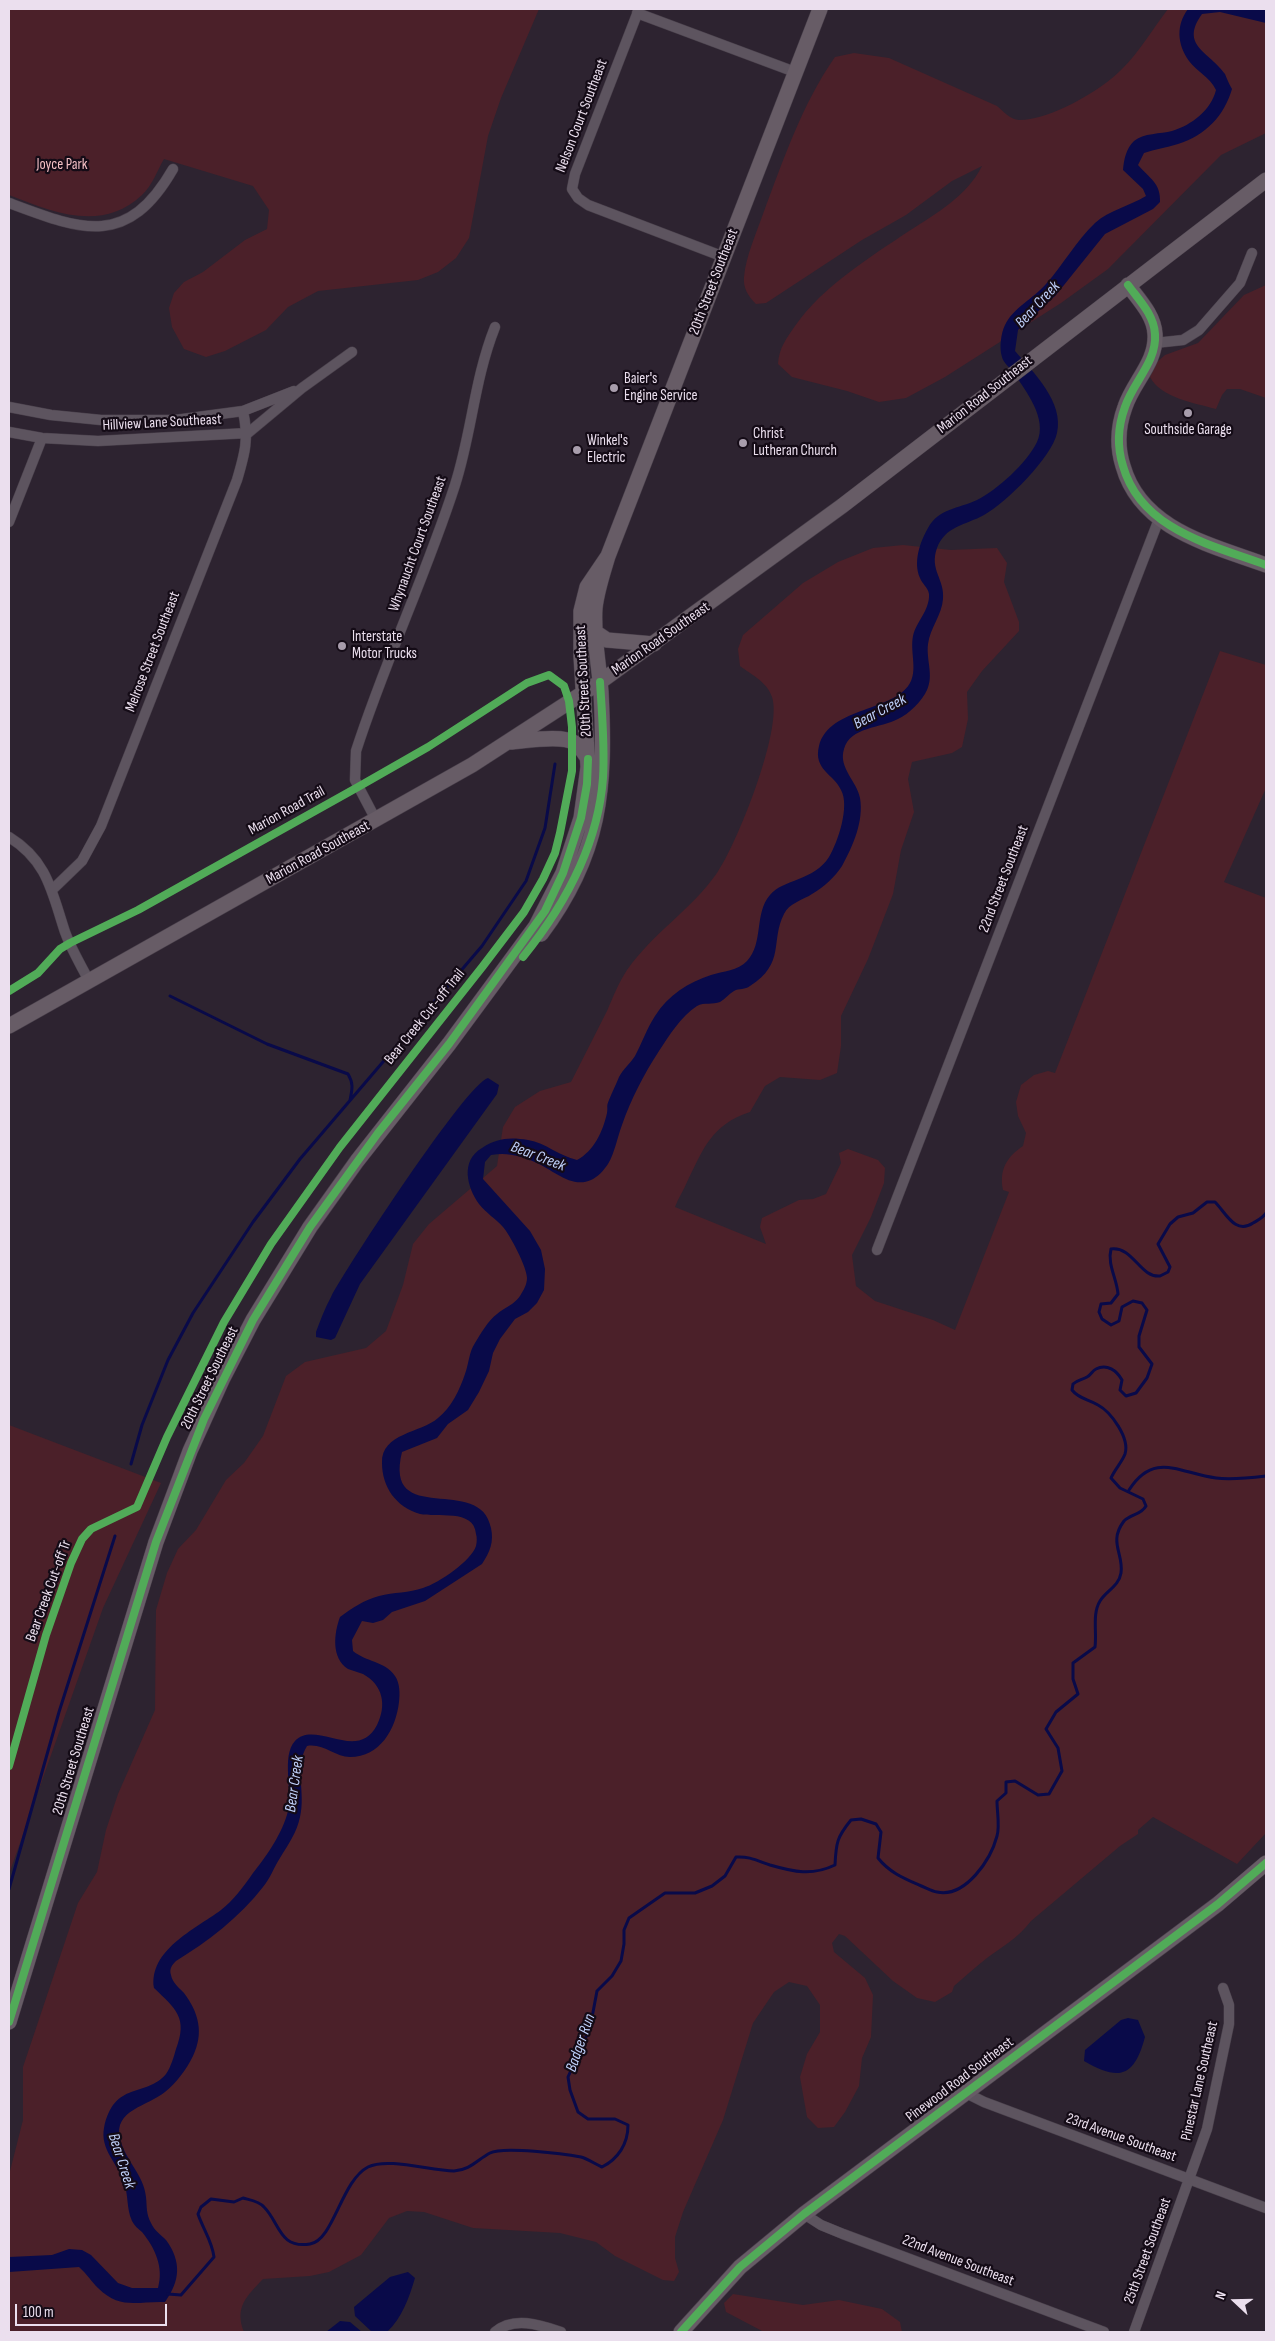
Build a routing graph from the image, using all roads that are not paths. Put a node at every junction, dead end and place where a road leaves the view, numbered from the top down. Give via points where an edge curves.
1 (820, 9) edge
2 (638, 11) edge
3 (795, 72) junction
4 (173, 169) dead end
5 (1266, 180) edge
6 (9, 203) edge
7 (1252, 253) dead end
8 (724, 257) junction
9 (1128, 285) junction
10 (495, 327) dead end
11 (1155, 343) junction
12 (352, 352) dead end
13 (302, 388) junction
14 (9, 407) edge
15 (244, 411) junction
16 (9, 432) edge
17 (248, 433) junction
18 (42, 438) junction
19 (1159, 519) junction
20 (9, 522) edge
21 (608, 556) junction
22 (1266, 565) edge
23 (595, 632) junction
24 (654, 644) junction
25 (600, 682) junction
26 (583, 693) junction
27 (509, 742) junction
28 (588, 759) junction
29 (376, 820) junction
30 (9, 837) edge
31 (53, 889) junction
32 (89, 981) junction
33 (9, 1026) edge
34 (449, 1044) junction
35 (877, 1250) dead end
36 (1266, 1863) edge
37 (1223, 1988) dead end
38 (9, 2022) edge
39 (966, 2093) junction
40 (1188, 2179) junction
41 (1266, 2208) edge
42 (804, 2214) junction
43 (495, 2332) edge
44 (561, 2332) edge
45 (681, 2332) edge
46 (1104, 2332) edge
47 (1134, 2332) edge

1 - 3 street, 20th Street Southeast
2 - 3 street
2 - 8 street, Nelson Court Southeast via 572,189 588,205
3 - 8 street, 20th Street Southeast
4 - 6 street via 157,194 140,211 107,226 70,225
5 - 9 street, Marion Road Southeast
7 - 11 street via 1240,283 1199,330 1183,340
8 - 21 street, 20th Street Southeast
9 - 11 street via 1151,317
9 - 24 street, Marion Road Southeast via 834,512
10 - 29 street, Whynaucht Court Southeast via 477,383 456,484 356,751 355,780
11 - 19 street via 1148,364 1125,406 1119,438 1128,484 1142,504
12 - 13 street, Hillview Lane Southeast
13 - 15 street, Hillview Lane Southeast
13 - 17 street, Hillview Lane Southeast
14 - 15 street, Hillview Lane Southeast via 101,420 176,420
15 - 17 street, Melrose Street Southeast
16 - 18 street, Hillview Lane Southeast
17 - 18 street, Hillview Lane Southeast via 98,441
17 - 31 street, Melrose Street Southeast via 237,480 96,838 76,869
18 - 20 street
19 - 22 street via 1190,536
19 - 35 street, 22nd Street Southeast
21 - 23 street, 20th Street Southeast via 596,596
21 - 26 street, 20th Street Southeast via 587,588 580,611
23 - 24 street via 607,640
23 - 25 street, 20th Street Southeast
24 - 25 street, Marion Road Southeast
25 - 26 street, Marion Road Southeast
25 - 34 street, 20th Street Southeast via 604,741 601,795 593,830 576,877 560,909
26 - 27 street, Marion Road Southeast
26 - 28 street, 20th Street Southeast
27 - 28 street via 571,741
27 - 29 street, Marion Road Southeast
28 - 34 street, 20th Street Southeast via 581,818 570,856 552,896 536,926
29 - 32 street, Marion Road Southeast
30 - 31 street via 28,852
31 - 32 street via 65,932
32 - 33 street, Marion Road Southeast
34 - 38 street, 20th Street Southeast via 378,1133 310,1227 253,1320 204,1419 153,1551
36 - 39 street, Pinewood Road Southeast via 1218,1904
37 - 40 street, Pinestar Lane Southeast via 1229,2005 1229,2024 1206,2129
39 - 40 street, 23rd Avenue Southeast
39 - 42 street, Pinewood Road Southeast
40 - 41 street, 23rd Avenue Southeast
40 - 47 street, 25th Street Southeast
42 - 45 street, Pinewood Road Southeast via 740,2267
42 - 46 street, 22nd Avenue Southeast via 843,2234
43 - 44 street via 506,2326 527,2323

